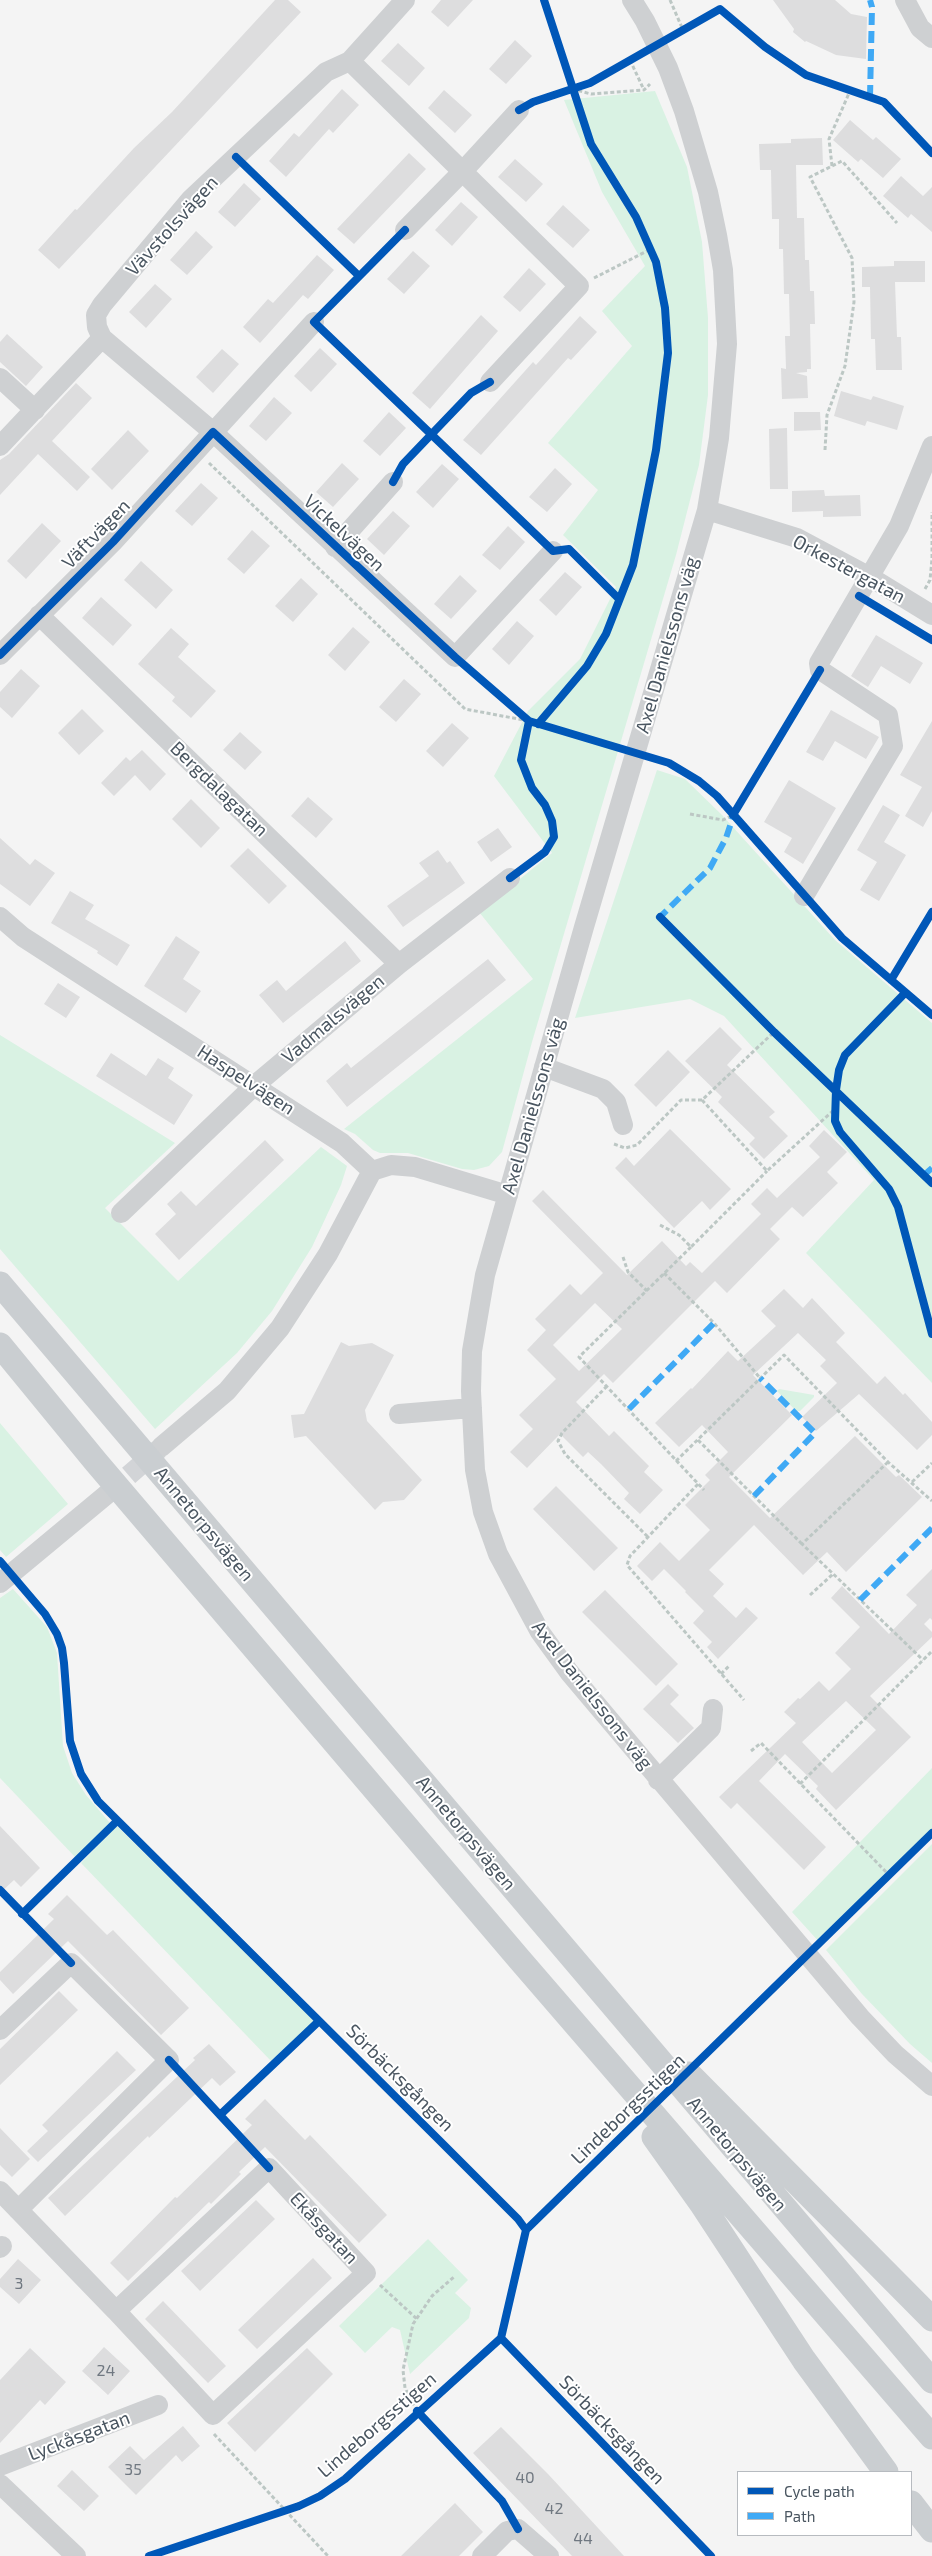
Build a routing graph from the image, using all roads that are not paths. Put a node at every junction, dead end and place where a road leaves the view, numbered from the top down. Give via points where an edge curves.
1 (406, 0) edge
2 (632, 0) edge
3 (905, 0) edge
4 (932, 38) edge
5 (350, 61) junction
6 (519, 110) dead end
7 (463, 172) junction
8 (405, 230) dead end
9 (314, 322) dead end
10 (102, 338) junction
11 (0, 378) edge
12 (490, 382) dead end
13 (35, 410) junction
14 (213, 432) junction
15 (0, 446) edge
16 (932, 446) edge
17 (392, 482) dead end
18 (707, 510) junction
19 (335, 547) junction
20 (554, 551) dead end
21 (870, 577) junction
22 (39, 615) junction
23 (932, 615) edge
24 (0, 655) edge
25 (510, 878) dead end
26 (804, 896) dead end
27 (0, 917) edge
28 (399, 964) junction
29 (544, 1067) junction
30 (255, 1085) junction
31 (623, 1125) dead end
32 (372, 1171) junction
33 (508, 1194) junction
34 (121, 1213) dead end
35 (0, 1284) edge
36 (0, 1345) edge
37 (472, 1408) junction
38 (400, 1414) dead end
39 (161, 1447) tunnel mouth
40 (106, 1495) tunnel mouth
41 (0, 1583) edge
42 (712, 1709) dead end
43 (658, 1780) junction
44 (482, 1852) junction
45 (520, 1960) junction
46 (0, 2030) edge
47 (932, 2086) edge
48 (0, 2191) edge
49 (18, 2210) junction
50 (116, 2311) junction
51 (932, 2319) edge
52 (932, 2381) edge
53 (158, 2405) dead end
54 (932, 2437) edge
55 (0, 2466) edge
56 (885, 2471) edge
57 (0, 2484) edge
58 (912, 2505) edge
59 (932, 2530) edge
60 (76, 2556) edge
61 (482, 2556) edge
62 (549, 2556) edge

1 - 5 street, Vävstolsvägen
2 - 18 street, Axel Danielssons väg via 668,68 708,192 723,270 727,344 725,378
3 - 4 street via 920,28
5 - 7 street
5 - 10 street, Vävstolsvägen via 326,72 191,199 102,305 96,315
6 - 7 street
7 - 8 street
7 - 12 street via 579,286
9 - 14 street, Väftvägen
10 - 13 street
10 - 14 street, Vickelvägen
11 - 13 street
13 - 15 street
14 - 19 street, Vickelvägen
14 - 22 street, Väftvägen via 113,542
16 - 21 street via 900,526
17 - 19 street
18 - 21 street, Orkestergatan via 797,538
18 - 29 street, Axel Danielssons väg
19 - 20 street, Vickelvägen via 455,657
21 - 23 street, Orkestergatan
21 - 26 street via 819,664 820,670 888,715 893,746
22 - 24 street, Väftvägen
22 - 28 street, Bergdalagatan
25 - 28 street, Vadmalsvägen
27 - 30 street, Haspelvägen via 23,937
28 - 30 street, Vadmalsvägen
29 - 31 street via 603,1089 616,1102
29 - 33 street, Axel Danielssons väg
30 - 32 street, Haspelvägen via 342,1143
30 - 34 street, Vadmalsvägen
32 - 33 street via 391,1165 415,1167
32 - 39 street via 328,1254 280,1328 228,1391
33 - 37 street, Axel Danielssons väg via 486,1275 472,1351
35 - 44 main road, Annetorpsvägen
36 - 45 main road, Annetorpsvägen
37 - 38 street
37 - 43 street, Axel Danielssons väg via 476,1470 483,1512 517,1594 569,1672
40 - 41 street
42 - 43 street via 711,1728
43 - 47 street, Axel Danielssons väg via 860,2017
44 - 51 main road via 733,2119
44 - 52 main road, Annetorpsvägen
45 - 54 main road, Annetorpsvägen
45 - 56 main road via 701,2203 804,2360
46 - 49 street via 71,1963 169,2060
48 - 49 street
49 - 50 street
50 - 50 street, Ekåsgatan via 269,2168 366,2274 213,2415
53 - 55 street, Lyckåsgatan
57 - 60 street
58 - 59 main road
61 - 62 street via 507,2531 518,2529

